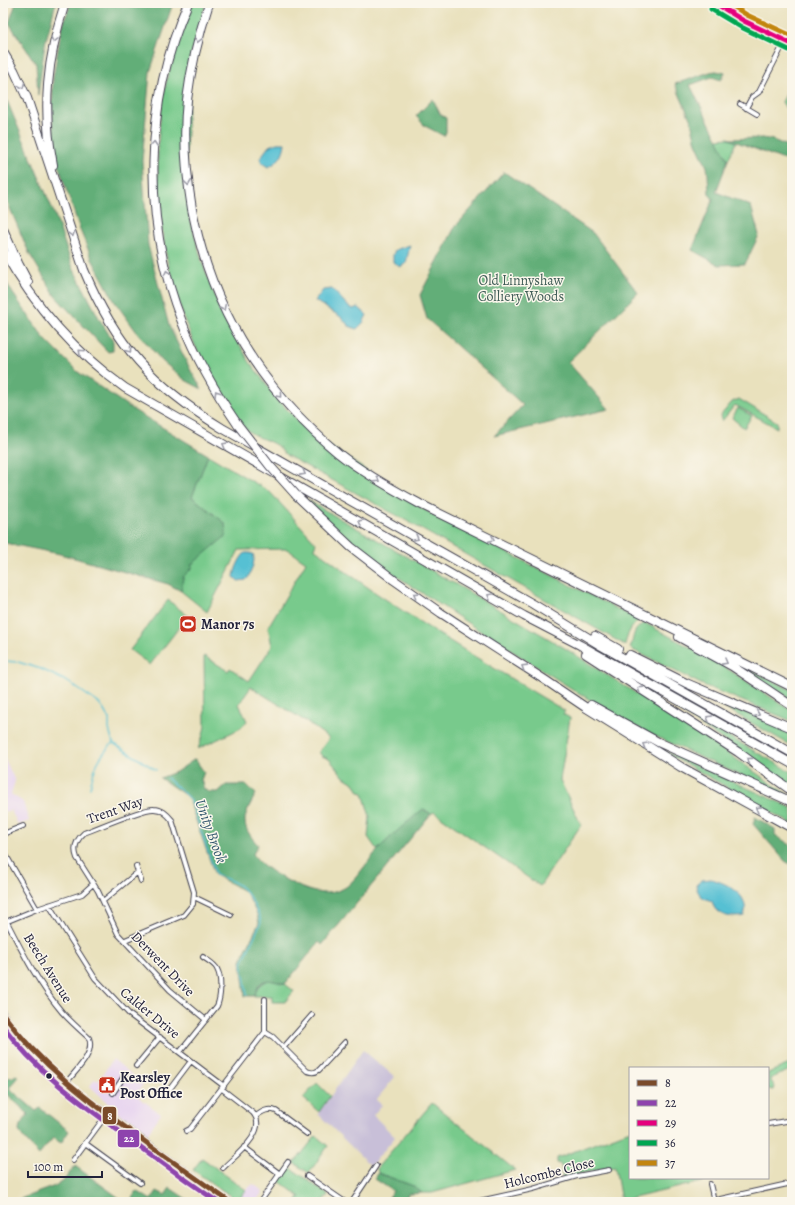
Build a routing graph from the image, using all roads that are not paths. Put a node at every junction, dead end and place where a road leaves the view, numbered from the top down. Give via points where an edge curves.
1 (65, 3) edge
2 (188, 3) edge
3 (209, 3) edge
4 (715, 3) edge
5 (785, 41) junction
6 (792, 44) edge
7 (3, 52) edge
8 (740, 104) dead end
9 (746, 108) junction
10 (757, 114) dead end
11 (60, 197) junction
12 (3, 229) edge
13 (3, 250) edge
14 (48, 318) junction
15 (542, 564) junction
16 (534, 604) junction
17 (524, 616) junction
18 (545, 680) junction
19 (792, 687) edge
20 (792, 706) edge
21 (792, 728) edge
22 (792, 753) edge
23 (792, 764) edge
24 (792, 791) edge
25 (792, 802) edge
26 (23, 826) dead end
27 (792, 828) edge
28 (3, 834) edge
29 (3, 850) edge
30 (136, 866) dead end
31 (138, 872) junction
32 (140, 882) dead end
33 (93, 884) junction
34 (194, 897) junction
35 (103, 901) junction
36 (49, 905) junction
37 (37, 909) junction
38 (231, 915) dead end
39 (111, 918) joint
40 (5, 922) edge
41 (125, 940) junction
42 (203, 957) dead end
43 (266, 999) dead end
44 (3, 1014) edge
45 (311, 1015) dead end
46 (206, 1020) junction
47 (8, 1022) junction
48 (3, 1027) edge
49 (265, 1032) junction
50 (160, 1037) junction
51 (345, 1042) dead end
52 (284, 1047) junction
53 (180, 1052) junction
54 (191, 1061) junction
55 (136, 1066) dead end
56 (125, 1075) dead end
57 (67, 1082) junction
58 (223, 1087) junction
59 (169, 1090) dead end
60 (113, 1092) dead end
61 (792, 1113) edge
62 (107, 1114) junction
63 (256, 1116) junction
64 (792, 1122) edge
65 (769, 1124) edge
66 (186, 1131) dead end
67 (304, 1132) dead end
68 (85, 1144) junction
69 (244, 1147) junction
70 (73, 1160) dead end
71 (288, 1162) dead end
72 (376, 1166) dead end
73 (223, 1168) dead end
74 (607, 1172) dead end
75 (280, 1174) junction
76 (307, 1176) dead end
77 (792, 1183) edge
78 (140, 1184) dead end
79 (710, 1184) dead end
80 (714, 1201) edge
81 (230, 1202) edge
82 (260, 1202) edge
83 (345, 1202) edge
84 (352, 1202) edge
85 (475, 1202) edge
86 (707, 1202) edge

1 -> 11 highway via 50,62 46,107 49,144
18 -> 2 highway, bridge via 441,613 351,547 296,495 270,466 238,425 202,366 182,322 167,277 157,222 154,167 157,116 166,68
3 -> 15 highway via 198,38 187,100 187,175 195,222 207,268 220,301 244,347 265,378 300,419 339,453 376,480
4 - 5 main road
5 - 6 main road
5 - 9 street via 759,92 752,97
7 -> 11 highway via 27,98
8 - 9 street
9 - 10 street
11 -> 16 highway via 84,270 101,309 129,351 166,389 222,428
12 - 14 highway
13 - 14 highway
17 -> 14 highway via 125,388 81,352
15 - 19 highway
15 -> 20 highway via 732,666
16 -> 21 highway via 659,670
16 - 22 highway via 600,645
23 -> 17 highway
24 -> 17 highway via 738,752
18 - 25 highway via 658,742
27 -> 18 highway via 681,767
26 - 28 street
29 - 37 street
30 - 31 street
31 - 32 street
31 - 35 street
33 - 34 street, Trent Way via 76,858 75,845 80,836 153,808 164,812 172,820
33 - 35 street, Trent Way
33 - 36 street via 82,894
34 - 38 street
34 - 41 street via 193,904 184,915
35 - 39 street, Trent Way
36 - 37 street
36 - 50 street, Calder Drive via 103,988 130,1015
37 - 40 street
39 - 41 street, Derwent Drive via 118,934
40 - 57 street, Beech Avenue via 45,990 63,1013 89,1038 88,1055
41 - 46 street, Derwent Drive via 170,990
42 - 46 street via 219,972 220,993 217,1006
43 - 49 street
44 - 47 main road
45 - 52 street
46 - 53 street
47 - 48 street
47 - 57 main road
49 - 52 street
49 - 58 street
50 - 53 street, Calder Drive
50 - 55 street
51 - 52 street via 316,1072 308,1071
53 - 54 street, Calder Drive
54 - 58 street, Calder Drive
54 - 59 street
56 - 60 street
57 - 62 main road
58 - 63 street, Calder Drive
58 - 66 street
61 - 64 street
62 - 68 street
62 - 81 main road
63 - 67 street via 267,1110 276,1111
63 - 69 street via 256,1133
64 - 65 street
68 - 70 street
68 - 78 street
69 - 73 street
69 - 75 street
71 - 75 street
72 - 84 street
74 - 85 street, Holcombe Close via 577,1176
75 - 82 street
76 - 83 street
77 - 80 street
79 - 80 street
80 - 86 street

